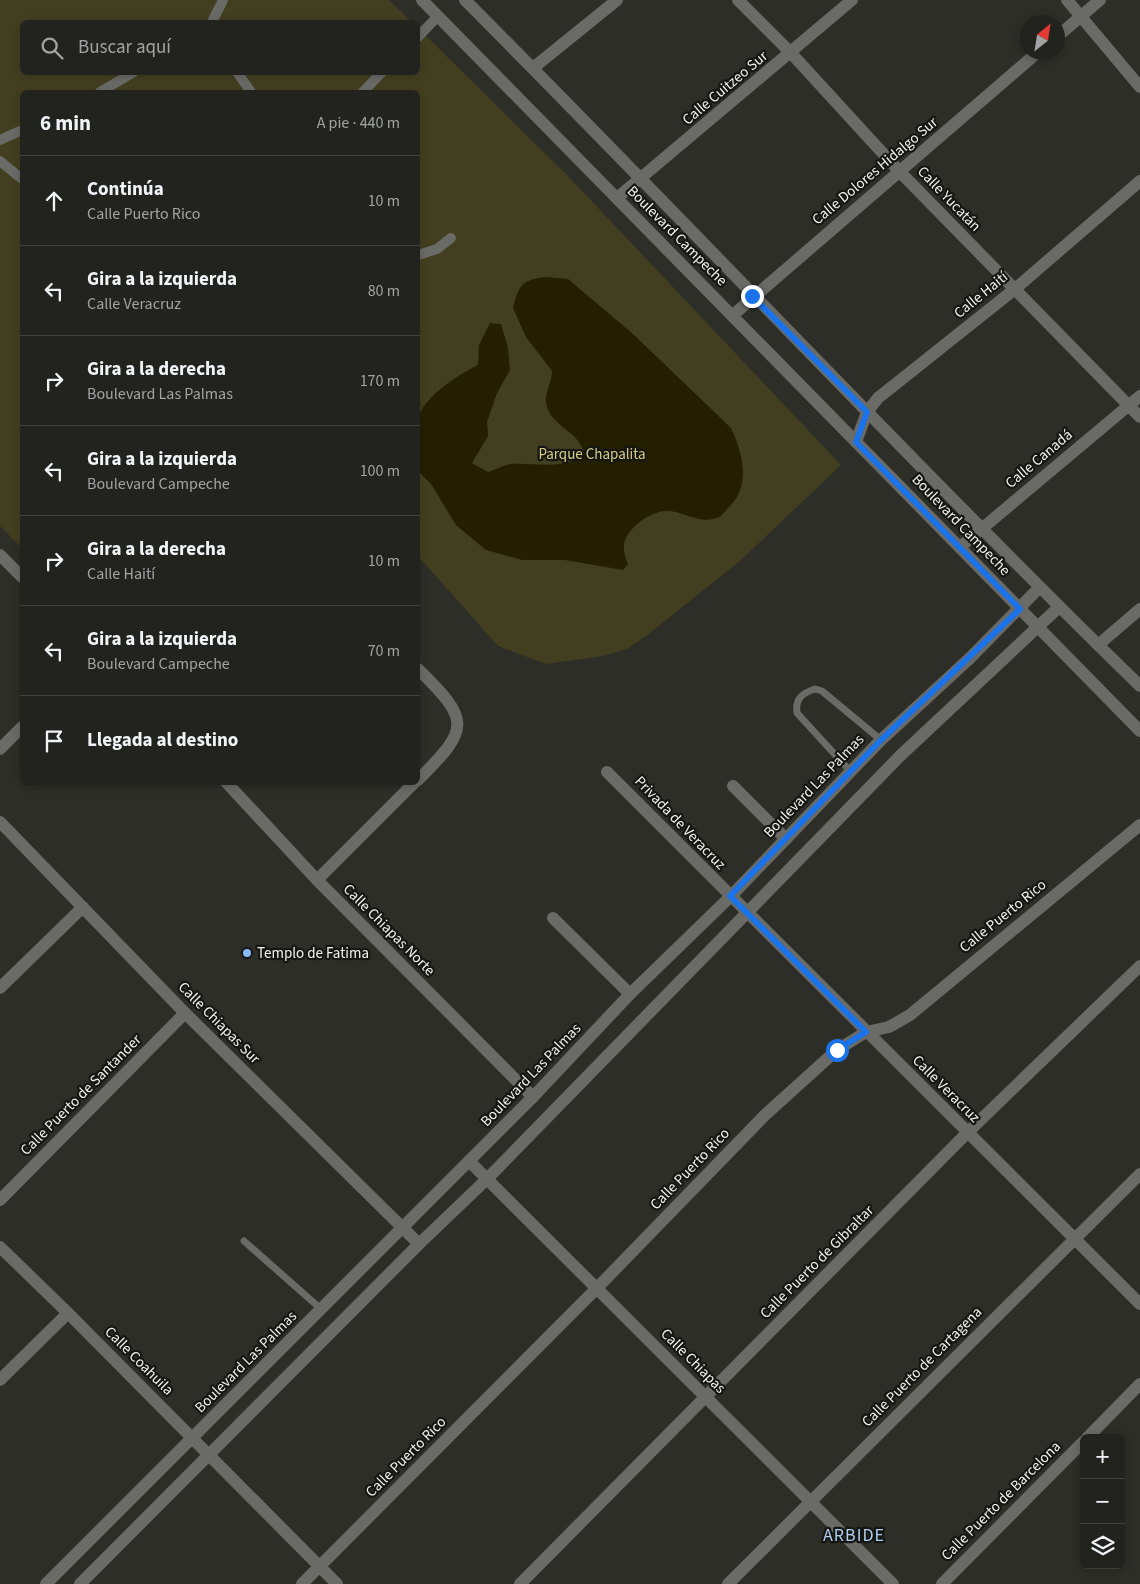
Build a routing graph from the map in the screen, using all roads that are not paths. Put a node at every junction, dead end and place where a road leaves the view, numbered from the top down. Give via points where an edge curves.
1 (223, 0) edge
2 (422, 0) edge
3 (465, 0) edge
4 (617, 0) edge
5 (738, 0) edge
6 (852, 0) edge
7 (1067, 0) edge
8 (1100, 0) edge
9 (438, 16) junction
10 (1081, 16) junction
11 (213, 20) edge
12 (1065, 30) edge
13 (420, 35) edge
14 (791, 53) junction
15 (1029, 60) edge
16 (533, 68) junction
17 (129, 75) edge
18 (239, 75) edge
19 (379, 75) edge
20 (1140, 87) edge
21 (103, 90) edge
22 (250, 90) edge
23 (365, 90) edge
24 (20, 131) edge
25 (0, 140) edge
26 (0, 162) edge
27 (900, 172) junction
28 (20, 177) edge
29 (641, 180) junction
30 (1140, 181) edge
31 (617, 198) junction
32 (452, 238) dead end
33 (420, 254) edge
34 (1014, 290) junction
35 (752, 296) junction
36 (733, 315) junction
37 (1140, 396) edge
38 (1129, 405) junction
39 (867, 412) junction
40 (1140, 417) edge
41 (856, 442) junction
42 (982, 527) junction
43 (960, 546) junction
44 (0, 555) edge
45 (20, 575) edge
46 (1039, 588) junction
47 (1058, 608) junction
48 (1020, 609) junction
49 (1140, 609) edge
50 (1038, 627) junction
51 (1098, 645) junction
52 (420, 671) edge
53 (1140, 686) edge
54 (20, 729) edge
55 (1140, 731) edge
56 (881, 740) junction
57 (0, 749) edge
58 (608, 772) dead end
59 (851, 772) junction
60 (420, 777) edge
61 (229, 785) edge
62 (412, 785) edge
63 (732, 786) dead end
64 (0, 822) edge
65 (1140, 825) edge
66 (786, 839) junction
67 (317, 880) junction
68 (730, 896) junction
69 (83, 907) junction
70 (747, 913) junction
71 (553, 918) dead end
72 (1140, 966) edge
73 (0, 988) edge
74 (630, 994) junction
75 (185, 1013) junction
76 (866, 1032) junction
77 (533, 1097) junction
78 (967, 1133) junction
79 (469, 1161) junction
80 (1140, 1174) edge
81 (488, 1178) junction
82 (0, 1200) edge
83 (403, 1228) junction
84 (1075, 1238) junction
85 (244, 1241) dead end
86 (419, 1244) junction
87 (0, 1247) edge
88 (597, 1288) junction
89 (1140, 1304) edge
90 (321, 1309) junction
91 (68, 1313) junction
92 (0, 1380) edge
93 (1140, 1384) edge
94 (706, 1398) junction
95 (1090, 1434) edge
96 (193, 1438) junction
97 (1080, 1444) edge
98 (209, 1455) junction
99 (810, 1502) junction
100 (320, 1566) junction
101 (46, 1584) edge
102 (80, 1584) edge
103 (302, 1584) edge
104 (337, 1584) edge
105 (520, 1584) edge
106 (728, 1584) edge
107 (893, 1584) edge
108 (942, 1584) edge

1 - 11 street
2 - 9 street, Boulevard Campeche
3 - 16 street, Boulevard Campeche
4 - 16 street
5 - 14 street, Calle Yucatán
6 - 14 street, Calle Cuitzeo Sur
7 - 10 street
8 - 10 street
9 - 13 street
9 - 31 street, Boulevard Campeche
10 - 12 street
10 - 20 street
14 - 27 street, Calle Yucatán
14 - 29 street, Calle Cuitzeo Sur
15 - 27 street, Calle Dolores Hidalgo Sur
16 - 29 street, Boulevard Campeche
17 - 21 street
18 - 22 street
19 - 23 street
24 - 25 street
26 - 28 street
27 - 34 street, Calle Yucatán
27 - 35 street, Calle Dolores Hidalgo Sur
29 - 31 street, Calle Cuitzeo Sur
29 - 35 street, Boulevard Campeche
30 - 34 street, Calle Haití
31 - 36 street, Boulevard Campeche
32 - 33 street
34 - 38 street, Calle Yucatán
34 - 39 street, Calle Haití via 889,388
35 - 36 street, Calle Dolores Hidalgo Sur
35 - 39 street, Boulevard Campeche
36 - 41 street, Boulevard Campeche
37 - 38 street, Calle Canadá
38 - 40 street, Calle Yucatán
38 - 42 street, Calle Canadá
39 - 41 street, Calle Haití
39 - 42 street, Boulevard Campeche
41 - 43 street, Boulevard Campeche
42 - 43 street, Calle Canadá
42 - 46 street, Boulevard Campeche
43 - 48 street, Boulevard Campeche
44 - 45 street
46 - 47 street, Boulevard Campeche
46 - 48 street, Boulevard Las Palmas
47 - 50 street
47 - 51 street, Boulevard Campeche
48 - 50 street, Boulevard Campeche
48 - 56 street, Boulevard Las Palmas
49 - 51 street
50 - 55 street, Boulevard Campeche
50 - 70 street via 901,755
51 - 53 street, Boulevard Campeche
52 - 60 street via 452,705 459,730 452,743
54 - 57 street
56 - 59 street, Boulevard Las Palmas
56 - 59 lane via 822,690 814,689 800,697 796,704 797,713
58 - 68 street, Privada de Veracruz
59 - 66 street, Boulevard Las Palmas
61 - 67 street, Calle Chiapas Norte
62 - 67 street
63 - 66 street
64 - 69 street, Calle Chiapas Sur
65 - 76 street, Calle Puerto Rico via 910,1015 889,1027
66 - 68 street, Boulevard Las Palmas
67 - 77 street, Calle Chiapas Norte
68 - 70 street, Calle Veracruz
68 - 74 street, Boulevard Las Palmas
69 - 73 street
69 - 75 street, Calle Chiapas Sur
70 - 76 street, Calle Veracruz
70 - 81 street
71 - 74 street
72 - 78 street, Calle Puerto de Gibraltar
74 - 77 street, Boulevard Las Palmas
75 - 82 street, Calle Puerto de Santander
75 - 83 street, Calle Chiapas Sur
76 - 78 street, Calle Veracruz
76 - 88 street, Calle Puerto Rico via 837,1050 765,1115
77 - 79 street, Boulevard Las Palmas
78 - 84 street, Calle Veracruz
78 - 94 street, Calle Puerto de Gibraltar
79 - 81 street, Calle Chiapas
79 - 83 street, Boulevard Las Palmas
80 - 84 street, Calle Puerto de Cartagena
81 - 86 street
81 - 88 street, Calle Chiapas
83 - 86 street, Calle Chiapas Sur
83 - 90 street, Boulevard Las Palmas
84 - 89 street, Calle Veracruz
84 - 99 street, Calle Puerto de Cartagena
85 - 90 lane
86 - 98 street
87 - 91 street, Calle Coahuila
88 - 94 street, Calle Chiapas
88 - 100 street, Calle Puerto Rico
90 - 96 street, Boulevard Las Palmas
91 - 92 street
91 - 96 street, Calle Coahuila
93 - 95 street
94 - 99 street, Calle Chiapas
94 - 105 street, Calle Puerto de Gibraltar
96 - 98 street, Calle Coahuila
96 - 101 street, Boulevard Las Palmas
97 - 108 street, Calle Puerto de Barcelona
98 - 100 street, Calle Coahuila
98 - 102 street
99 - 106 street, Calle Puerto de Cartagena
99 - 107 street, Calle Chiapas
100 - 103 street, Calle Puerto Rico
100 - 104 street, Calle Coahuila

